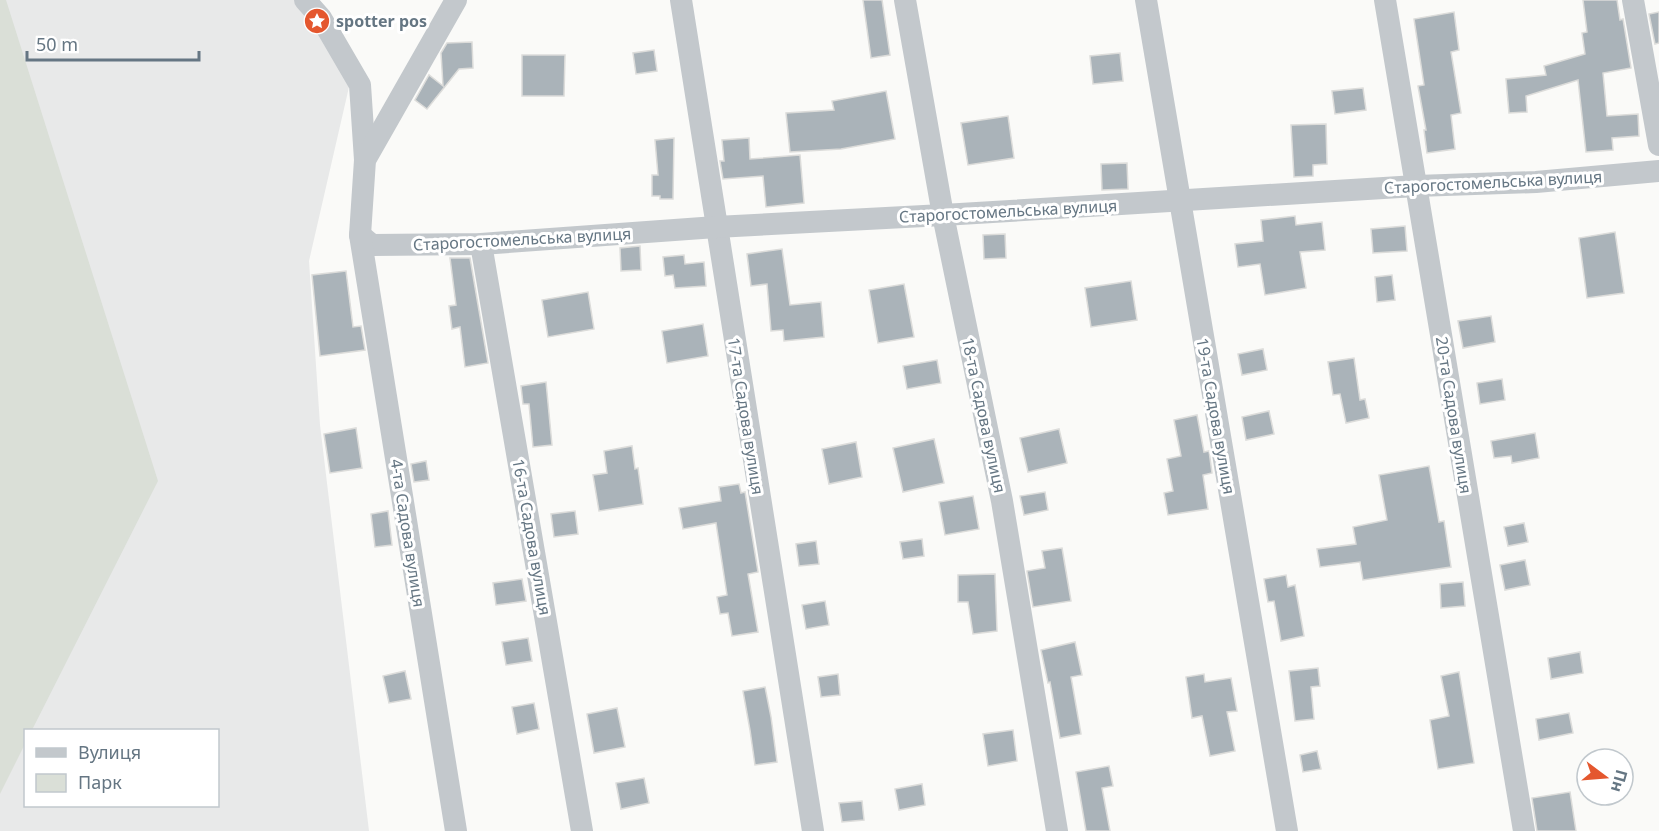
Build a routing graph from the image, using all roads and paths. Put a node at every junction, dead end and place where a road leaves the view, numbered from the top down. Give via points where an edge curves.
1 (305, 0) edge
2 (456, 0) edge
3 (681, 0) edge
4 (905, 0) edge
5 (1146, 0) edge
6 (1385, 0) edge
7 (1633, 0) edge
8 (1659, 145) edge
9 (365, 160) junction
10 (1659, 171) edge
11 (1416, 186) junction
12 (1179, 201) junction
13 (943, 216) junction
14 (716, 226) junction
15 (360, 235) junction
16 (481, 244) junction
17 (456, 831) edge
18 (582, 831) edge
19 (813, 831) edge
20 (1057, 831) edge
21 (1287, 831) edge
22 (1524, 831) edge

1 - 9 street, 4-та Садова вулиця via 321,18 360,85
2 - 9 street
3 - 14 street, 17-та Садова вулиця
4 - 13 street, 18-та Садова вулиця
5 - 12 street, 19-та Садова вулиця
6 - 11 street, 20-та Садова вулиця
7 - 8 street
9 - 15 street, 4-та Садова вулиця
10 - 11 street, Старогостомельська вулиця via 1536,182
11 - 12 street, Старогостомельська вулиця
11 - 22 street, 20-та Садова вулиця
12 - 13 street, Старогостомельська вулиця
12 - 21 street, 19-та Садова вулиця
13 - 14 street, Старогостомельська вулиця
13 - 20 street, 18-та Садова вулиця via 1002,501
14 - 16 street, Старогостомельська вулиця
14 - 19 street, 17-та Садова вулиця
15 - 16 street, Старогостомельська вулиця via 372,245
15 - 17 street, 4-та Садова вулиця
16 - 18 street, 16-та Садова вулиця

